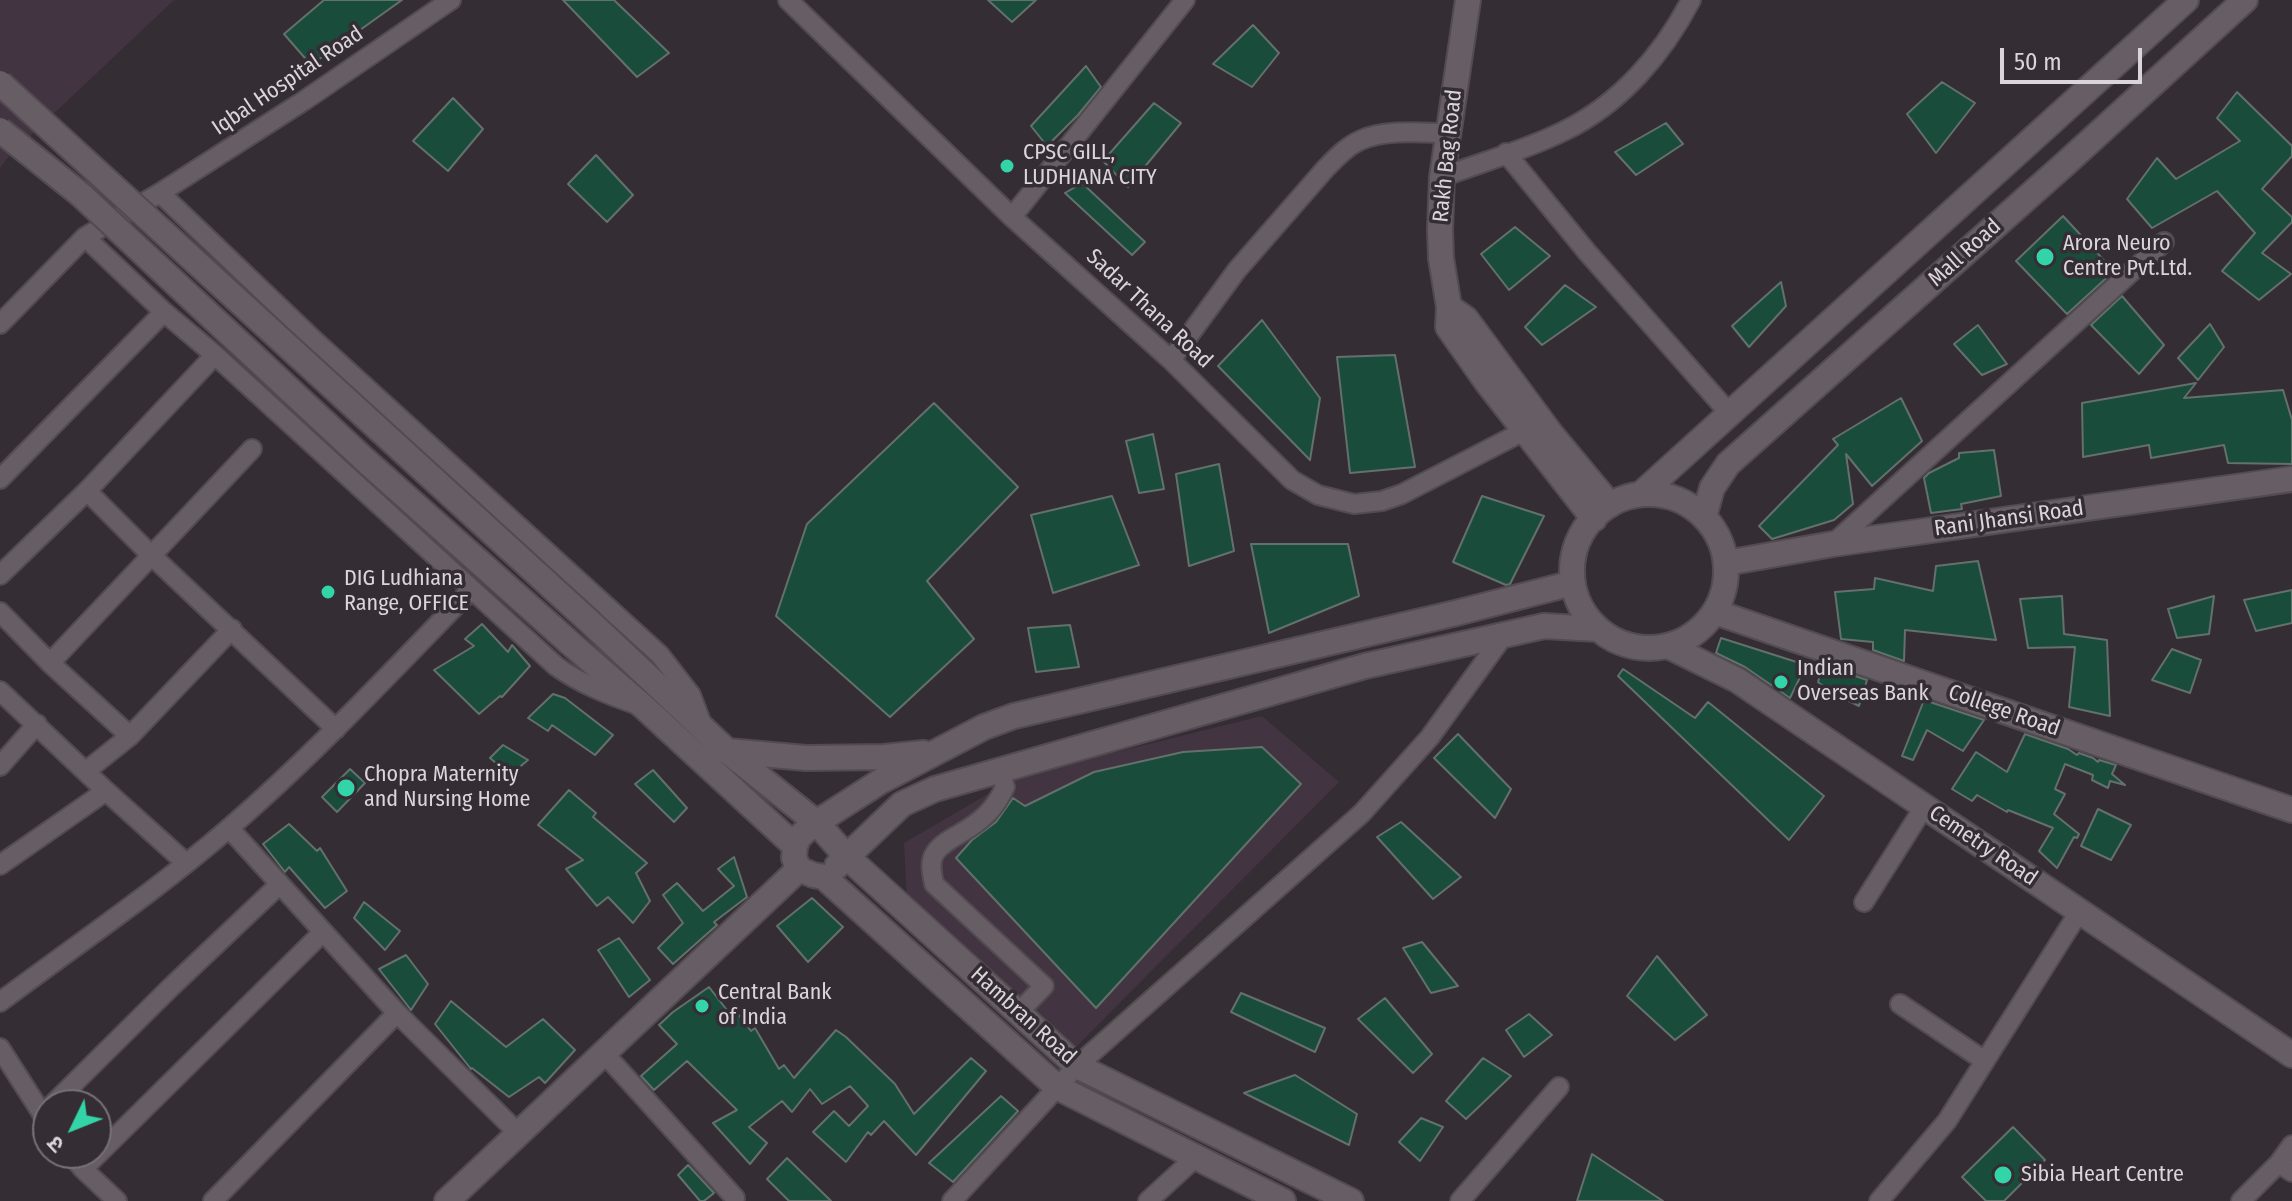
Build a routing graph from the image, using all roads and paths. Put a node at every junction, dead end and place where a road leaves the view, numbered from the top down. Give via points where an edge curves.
1 (451, 0) edge
2 (788, 0) edge
3 (1185, 0) edge
4 (1468, 0) edge
5 (1691, 0) edge
6 (2186, 0) edge
7 (2245, 0) edge
8 (0, 83) edge
9 (0, 130) edge
10 (1449, 133) junction
11 (1506, 153) junction
12 (1442, 177) junction
13 (155, 196) junction
14 (1012, 217) junction
15 (85, 237) junction
16 (2164, 242) dead end
17 (1449, 307) junction
18 (164, 312) junction
19 (0, 324) edge
20 (215, 355) junction
21 (1171, 360) junction
22 (1730, 414) junction
23 (1524, 431) junction
24 (252, 449) dead end
25 (0, 479) edge
26 (2292, 479) edge
27 (87, 491) junction
28 (1641, 494) junction
29 (1602, 512) junction
30 (1704, 517) junction
31 (1833, 544) junction
32 (151, 555) junction
33 (1726, 563) junction
34 (0, 575) edge
35 (1573, 583) junction
36 (471, 590) junction
37 (0, 612) edge
38 (1715, 612) junction
39 (232, 629) junction
40 (1597, 629) junction
41 (1699, 631) junction
42 (1504, 635) junction
43 (1668, 646) junction
44 (50, 663) junction
45 (1737, 680) junction
46 (0, 691) edge
47 (645, 708) junction
48 (37, 724) junction
49 (336, 729) junction
50 (705, 732) junction
51 (130, 736) junction
52 (727, 751) junction
53 (937, 752) junction
54 (0, 766) edge
55 (1000, 770) junction
56 (86, 771) junction
57 (106, 791) junction
58 (1924, 807) junction
59 (2292, 810) edge
60 (817, 823) junction
61 (229, 828) junction
62 (846, 856) junction
63 (797, 857) junction
64 (186, 863) junction
65 (0, 865) edge
66 (824, 877) junction
67 (280, 884) junction
68 (1864, 902) dead end
69 (2079, 912) junction
70 (323, 932) junction
71 (0, 1002) edge
72 (1900, 1004) dead end
73 (397, 1013) junction
74 (1018, 1013) junction
75 (0, 1048) edge
76 (603, 1052) junction
77 (2292, 1055) edge
78 (1985, 1061) junction
79 (1077, 1066) junction
80 (1057, 1087) junction
81 (1559, 1087) dead end
82 (71, 1089) edge
83 (32, 1091) edge
84 (518, 1133) junction
85 (112, 1140) edge
86 (2292, 1145) edge
87 (1196, 1157) junction
88 (2285, 1168) edge
89 (83, 1169) edge
90 (735, 1198) dead end
91 (117, 1201) edge
92 (213, 1201) edge
93 (447, 1201) edge
94 (952, 1201) edge
95 (1148, 1201) edge
96 (1283, 1201) edge
97 (1351, 1201) edge
98 (1460, 1201) edge
99 (1879, 1201) edge
100 (2241, 1201) edge

1 - 13 street, Iqbal Hospital Road
2 - 14 street, Sadar Thana Road
3 - 14 street
4 - 10 street, Rakh Bag Road
5 - 11 street via 1653,60 1598,111 1564,131
6 - 22 street, Mall Road
7 - 30 street, Mall Road via 1728,464 1712,488
8 - 50 street, Hambran Road, bridge
9 - 47 street, bridge via 80,194 357,452
10 - 12 street, Rakh Bag Road
10 - 21 street via 1379,135 1342,153 1237,270
11 - 12 street
11 - 22 street
12 - 17 street, Rakh Bag Road via 1441,244
13 - 15 street, Iqbal Hospital Road
13 - 50 street via 660,655 691,695
14 - 21 street, Sadar Thana Road
15 - 18 street
15 - 19 street, Iqbal Hospital Road
16 - 31 street
17 - 23 street, Rakh Bag Road via 1452,333
17 - 29 street via 1466,319
18 - 20 street
18 - 25 street
20 - 27 street
20 - 36 street
21 - 23 street, Sadar Thana Road via 1292,480 1318,495 1354,504 1402,494
22 - 28 street, Mall Road
23 - 29 street, Rakh Bag Road
24 - 32 street
26 - 31 street, Rani Jhansi Road
27 - 32 street
27 - 34 street
28 - 29 street via 1618,500
28 - 30 street via 1686,503
29 - 35 street via 1582,532 1573,557
30 - 33 street via 1719,538
31 - 33 street, Rani Jhansi Road
32 - 39 street
32 - 44 street
33 - 38 street via 1725,588
35 - 40 street via 1581,608
35 - 53 street via 1014,716
36 - 47 street via 575,679
36 - 49 street
37 - 44 street
38 - 41 street
38 - 59 street, College Road
39 - 49 street
39 - 51 street
40 - 42 street via 1544,626
40 - 43 street via 1643,648
41 - 43 street
41 - 45 street
42 - 55 street via 1365,666
42 - 79 street via 1430,737 1362,813
43 - 45 street, Cemetry Road
44 - 51 street
45 - 58 street, Cemetry Road
46 - 48 street
47 - 63 street
48 - 54 street
48 - 56 street
49 - 61 street
50 - 52 street, Hambran Road
51 - 56 street
52 - 53 street via 806,758
52 - 60 street, Hambran Road
53 - 60 street
55 - 62 street via 902,804
55 - 74 street via 1005,787 998,804 946,842 934,854 931,867 934,884 1044,986
56 - 57 street
57 - 64 street
57 - 65 street
58 - 68 street
58 - 69 street, Cemetry Road
60 - 62 street, Hambran Road
60 - 63 street via 804,831
61 - 64 street
61 - 67 street
62 - 66 street
62 - 74 street, Hambran Road
63 - 66 street, Hambran Road via 813,875
63 - 76 street
64 - 71 street
66 - 80 street, Hambran Road
67 - 70 street
67 - 82 street
69 - 77 street, Cemetry Road
69 - 78 street
70 - 73 street
70 - 85 street
72 - 78 street
73 - 84 street
73 - 92 street
74 - 79 street, Hambran Road
75 - 83 street
76 - 84 street
76 - 90 street
78 - 99 street via 1947,1121
79 - 80 street
79 - 97 street, Hambran Road
80 - 87 street, Hambran Road
80 - 94 street
81 - 98 street
84 - 93 street
86 - 88 street
87 - 95 street
87 - 96 street, Hambran Road
88 - 100 street
89 - 91 street

